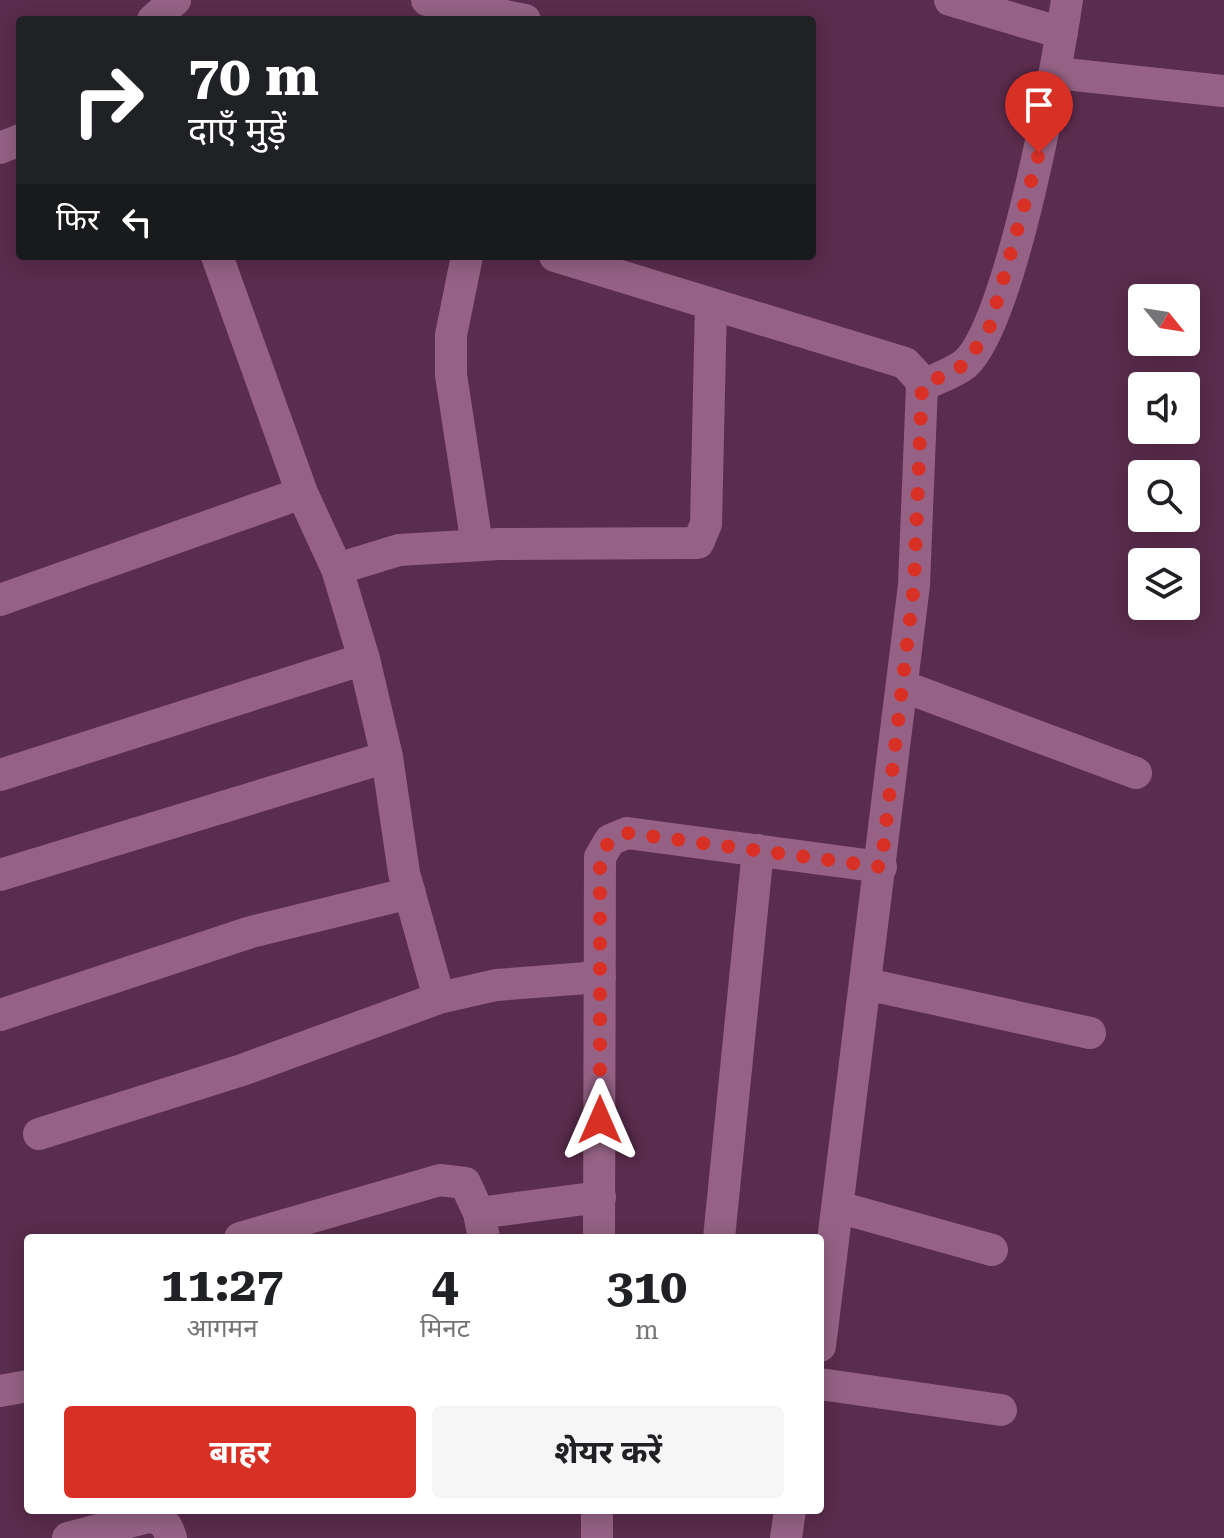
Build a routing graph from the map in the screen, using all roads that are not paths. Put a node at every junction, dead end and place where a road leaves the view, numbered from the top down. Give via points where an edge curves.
1 (175, 0) edge
2 (427, 0) edge
3 (434, 0) edge
4 (950, 0) edge
5 (1067, 0) edge
6 (157, 16) edge
7 (507, 16) edge
8 (1062, 33) junction
9 (1056, 73) junction
10 (1224, 91) edge
11 (218, 260) edge
12 (466, 260) edge
13 (568, 260) edge
14 (711, 304) junction
15 (922, 386) junction
16 (302, 493) junction
17 (477, 545) junction
18 (337, 569) junction
19 (0, 600) edge
20 (364, 659) junction
21 (902, 686) junction
22 (387, 757) junction
23 (1136, 773) dead end
24 (0, 775) edge
25 (758, 850) junction
26 (881, 867) junction
27 (0, 875) edge
28 (410, 893) junction
29 (600, 977) junction
30 (866, 984) junction
31 (439, 998) junction
32 (0, 1015) edge
33 (1090, 1033) dead end
34 (39, 1134) dead end
35 (600, 1197) junction
36 (838, 1207) junction
37 (482, 1226) edge
38 (254, 1234) edge
39 (599, 1234) edge
40 (719, 1234) edge
41 (992, 1250) dead end
42 (824, 1315) edge
43 (824, 1385) edge
44 (24, 1387) edge
45 (0, 1391) edge
46 (1001, 1410) dead end
47 (597, 1514) edge
48 (789, 1514) edge
49 (162, 1522) edge
50 (68, 1538) edge
51 (597, 1538) edge
52 (786, 1538) edge

1 - 6 street
2 - 3 street
3 - 7 street
4 - 8 street
5 - 8 street
8 - 9 street
9 - 10 street
9 - 15 street via 1033,179 990,326 966,364
11 - 16 street
12 - 17 street via 451,335 451,375
13 - 14 street
14 - 15 street via 905,363
14 - 17 street via 706,524 698,543
15 - 21 street via 914,585
16 - 18 street
16 - 19 street
17 - 18 street via 399,550
18 - 20 street
20 - 22 street
20 - 24 street
21 - 23 street
21 - 26 street
22 - 27 street
22 - 28 street
25 - 26 street
25 - 29 street via 627,833 610,840 600,857
25 - 40 street
26 - 30 street
28 - 31 street
28 - 32 street via 251,932
29 - 31 street via 496,985
29 - 35 street
30 - 33 street
30 - 36 street
31 - 34 street via 242,1070
35 - 37 street
35 - 39 street
36 - 41 street
36 - 42 street
37 - 38 street via 465,1183 440,1180
43 - 46 street
44 - 45 street
47 - 51 street
48 - 52 street
49 - 50 street via 148,1517

